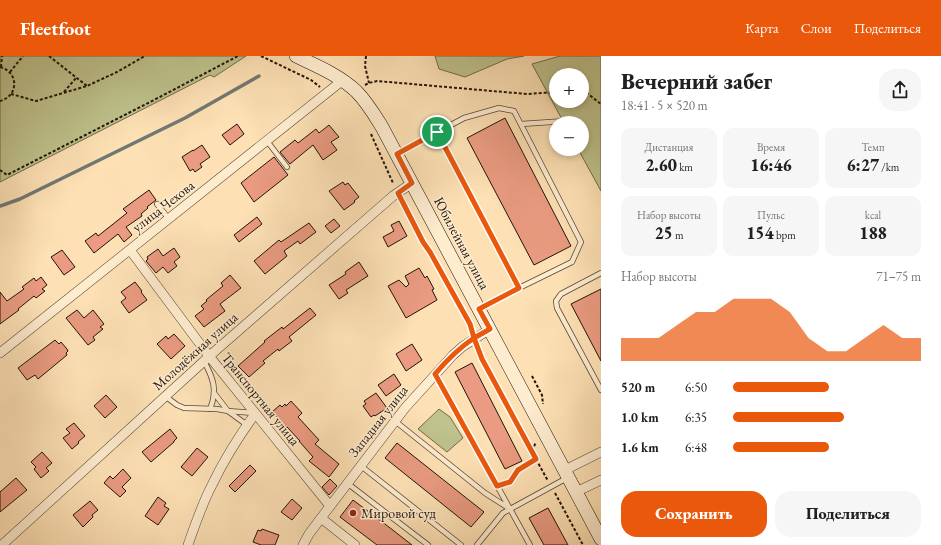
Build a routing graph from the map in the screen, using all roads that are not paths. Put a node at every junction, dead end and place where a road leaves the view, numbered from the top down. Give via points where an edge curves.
1 (296, 56) edge
2 (343, 80) junction
3 (549, 122) edge
4 (521, 124) junction
5 (437, 132) junction
6 (267, 141) junction
7 (397, 154) junction
8 (287, 166) dead end
9 (412, 183) junction
10 (157, 204) dead end
11 (169, 219) junction
12 (130, 250) junction
13 (601, 273) edge
14 (519, 288) junction
15 (479, 309) junction
16 (490, 329) junction
17 (0, 353) edge
18 (206, 358) junction
19 (435, 374) junction
20 (601, 390) edge
21 (214, 393) junction
22 (165, 396) junction
23 (210, 409) junction
24 (228, 411) junction
25 (255, 414) junction
26 (395, 421) junction
27 (247, 425) junction
28 (601, 452) edge
29 (361, 466) junction
30 (566, 474) junction
31 (601, 480) edge
32 (347, 483) junction
33 (576, 492) junction
34 (330, 506) junction
35 (510, 509) junction
36 (321, 518) junction
37 (601, 539) edge
38 (2, 545) edge
39 (188, 545) edge
40 (303, 545) edge
41 (355, 545) edge
42 (428, 545) edge
43 (461, 545) edge
44 (477, 545) edge
45 (530, 545) edge

1 - 2 main road, Юбилейная улица via 324,68
2 - 6 street, улица Чехова
2 - 7 main road, Юбилейная улица via 369,107
3 - 4 lane
4 - 5 lane via 514,111 499,108 464,118
4 - 14 lane via 581,242 572,262
5 - 7 lane
5 - 14 lane
6 - 8 lane
6 - 11 street, улица Чехова
7 - 9 main road, Юбилейная улица
9 - 15 main road, Юбилейная улица
9 - 18 street, Молодёжная улица
10 - 11 lane
11 - 12 street, улица Чехова
12 - 17 street, улица Чехова
12 - 18 street, Транспортная улица
13 - 20 lane via 562,294 556,301 557,308
14 - 15 lane
15 - 16 main road, Юбилейная улица
16 - 19 street, Западная улица via 453,354
16 - 30 main road, Юбилейная улица
18 - 21 lane
18 - 22 street, Молодёжная улица
18 - 25 street, Транспортная улица
19 - 26 street, Западная улица
19 - 35 lane
21 - 23 lane
21 - 24 lane
22 - 23 lane via 184,408
22 - 38 street, Молодёжная улица
23 - 24 lane
24 - 25 lane
24 - 27 lane
25 - 27 street
25 - 34 street, Транспортная улица
26 - 29 street, Западная улица
26 - 35 lane via 485,493
27 - 39 street via 212,485
28 - 30 street
29 - 32 street, Западная улица
29 - 43 lane
30 - 33 main road, Юбилейная улица
30 - 35 lane via 551,486
31 - 33 street
32 - 34 street, Западная улица
32 - 42 lane
33 - 37 main road, Юбилейная улица
34 - 36 street, Западная улица
35 - 44 lane via 503,513
35 - 45 lane
36 - 40 street, Западная улица
36 - 41 street

